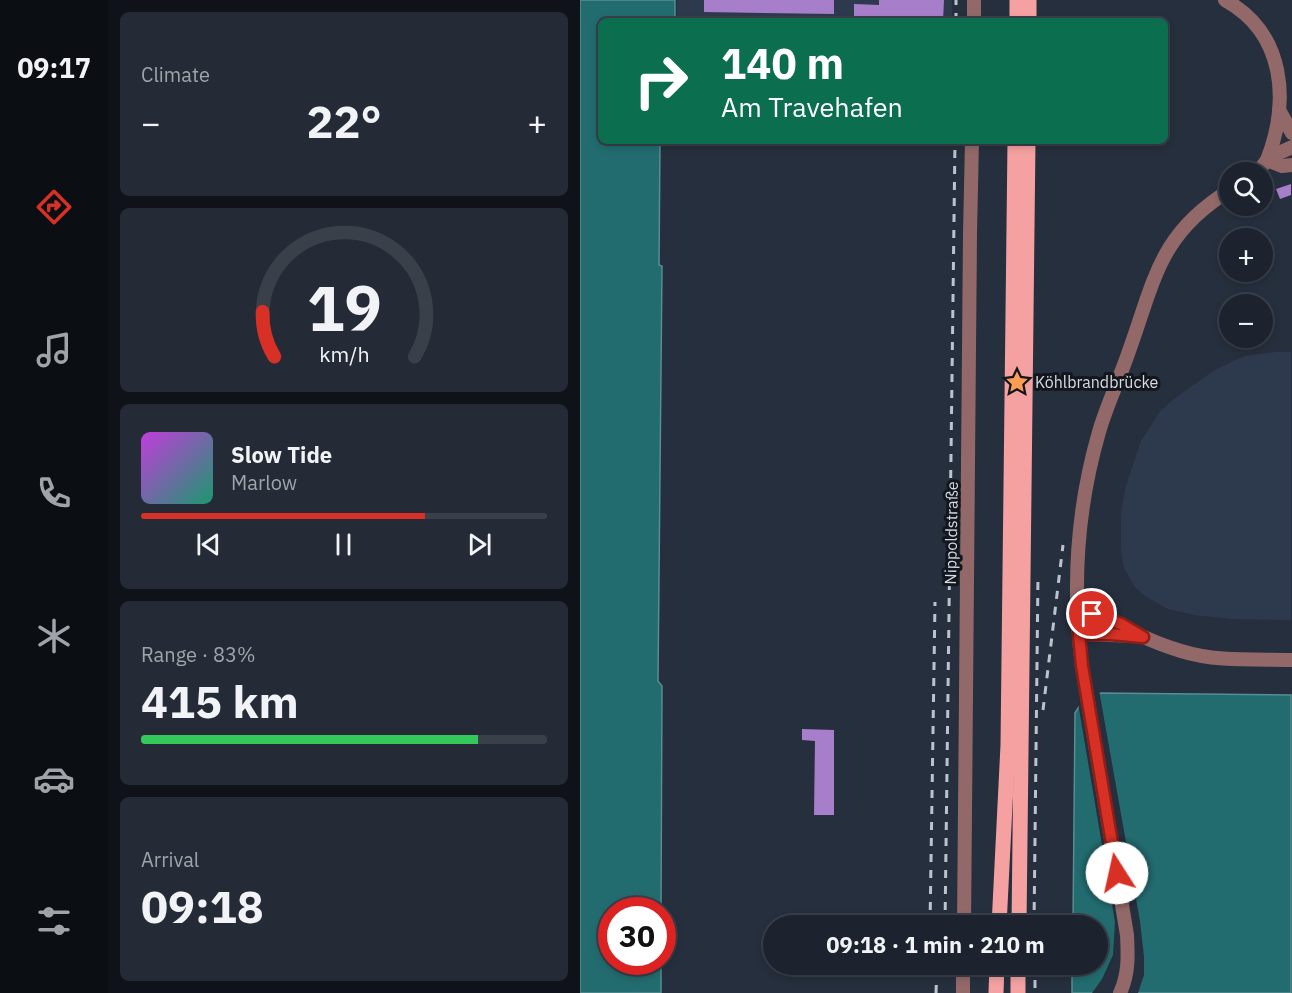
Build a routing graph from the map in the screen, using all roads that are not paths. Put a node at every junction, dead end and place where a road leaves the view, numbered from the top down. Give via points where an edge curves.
1 (974, 0) edge
2 (1017, 0) edge
3 (1030, 0) edge
4 (1225, 0) edge
5 (974, 18) edge
6 (1017, 18) edge
7 (1029, 18) edge
8 (1279, 110) junction
9 (1291, 133) edge
10 (972, 144) edge
11 (1015, 144) edge
12 (1028, 144) edge
13 (1291, 147) edge
14 (1267, 160) junction
15 (1291, 165) edge
16 (1219, 198) edge
17 (1077, 613) junction
18 (1079, 634) junction
19 (1143, 637) junction
20 (1291, 660) edge
21 (964, 915) edge
22 (1000, 915) edge
23 (1019, 915) edge
24 (963, 975) edge
25 (997, 975) edge
26 (1019, 975) edge
27 (1020, 990) edge
28 (963, 993) edge
29 (996, 993) edge
30 (1120, 993) edge

1 - 5 street
2 - 6 main road
3 - 7 main road
4 - 8 street via 1249,16 1266,38 1278,72
8 - 9 street
8 - 14 street
10 - 21 street, Nippoldstraße
11 - 22 main road via 1008,734
12 - 23 main road
13 - 14 street
14 - 15 street
16 - 17 street via 1185,226 1162,259 1105,414 1094,452 1080,534
17 - 18 street
17 - 19 street via 1112,620
18 - 19 street
18 - 30 street via 1127,935 1128,964
19 - 20 street via 1201,656
24 - 28 street
25 - 29 main road
26 - 27 main road

